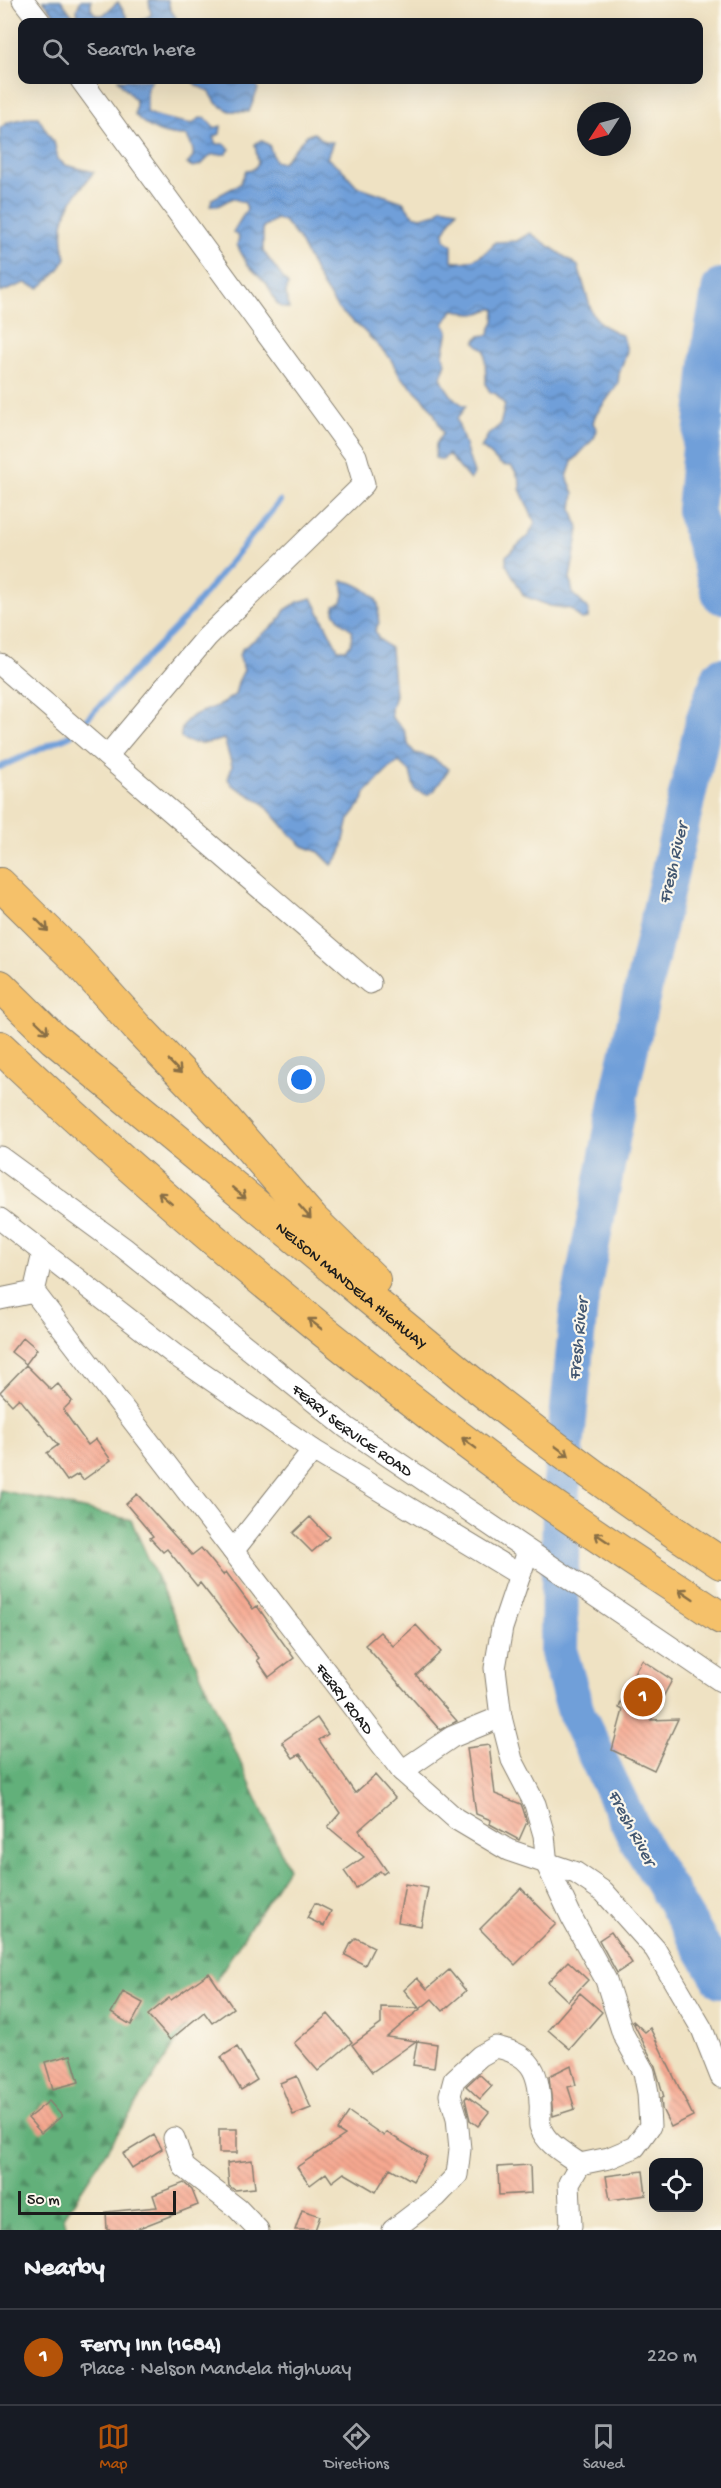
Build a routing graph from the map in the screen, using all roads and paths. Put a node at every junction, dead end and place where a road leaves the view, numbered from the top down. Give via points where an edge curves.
1 (23, 0) edge
2 (37, 18) edge
3 (84, 84) edge
4 (0, 664) edge
5 (107, 756) junction
6 (0, 884) edge
7 (370, 983) dead end
8 (0, 986) edge
9 (0, 1047) edge
10 (0, 1157) edge
11 (0, 1219) edge
12 (43, 1253) junction
13 (34, 1292) junction
14 (0, 1299) edge
15 (470, 1382) junction
16 (313, 1450) junction
17 (233, 1551) junction
18 (528, 1551) junction
19 (721, 1563) edge
20 (520, 1575) junction
21 (721, 1618) edge
22 (721, 1681) edge
23 (501, 1718) junction
24 (402, 1771) junction
25 (547, 1865) junction
26 (721, 2077) edge
27 (174, 2138) dead end
28 (580, 2164) junction
29 (258, 2230) edge
30 (393, 2230) edge
31 (569, 2230) edge

1 - 2 street
3 - 5 street via 356,456 364,484 207,637
4 - 5 street
5 - 7 street
6 -> 15 highway via 76,959 312,1219 393,1298
8 -> 15 highway, NELSON MANDELA HIGHWAY via 63,1047
21 -> 9 highway via 515,1479 258,1279 98,1140
10 - 18 street, FERRY SERVICE ROAD via 124,1248 347,1428
11 - 12 street
12 - 13 street
12 - 16 street via 176,1355
13 - 14 street
13 - 17 street, FERRY ROAD
15 -> 19 highway, NELSON MANDELA HIGHWAY
16 - 17 street
16 - 20 street
17 - 24 street, FERRY ROAD
18 - 20 street
18 - 22 street, FERRY SERVICE ROAD
20 - 23 street via 502,1628 495,1668
23 - 24 street via 452,1737
23 - 25 street via 512,1760 536,1804
24 - 25 street, FERRY ROAD via 456,1819 508,1850
25 - 26 street, FERRY ROAD via 576,1873 604,1892 655,1949 702,2029
25 - 28 street via 606,1980 623,2034 644,2072 648,2093 650,2127 635,2147
27 - 29 street via 184,2167 238,2209
28 - 30 street via 550,2143 540,2127 540,2099 534,2072 524,2056 496,2047 454,2080 450,2095 460,2149 457,2175
28 - 31 street via 569,2183

